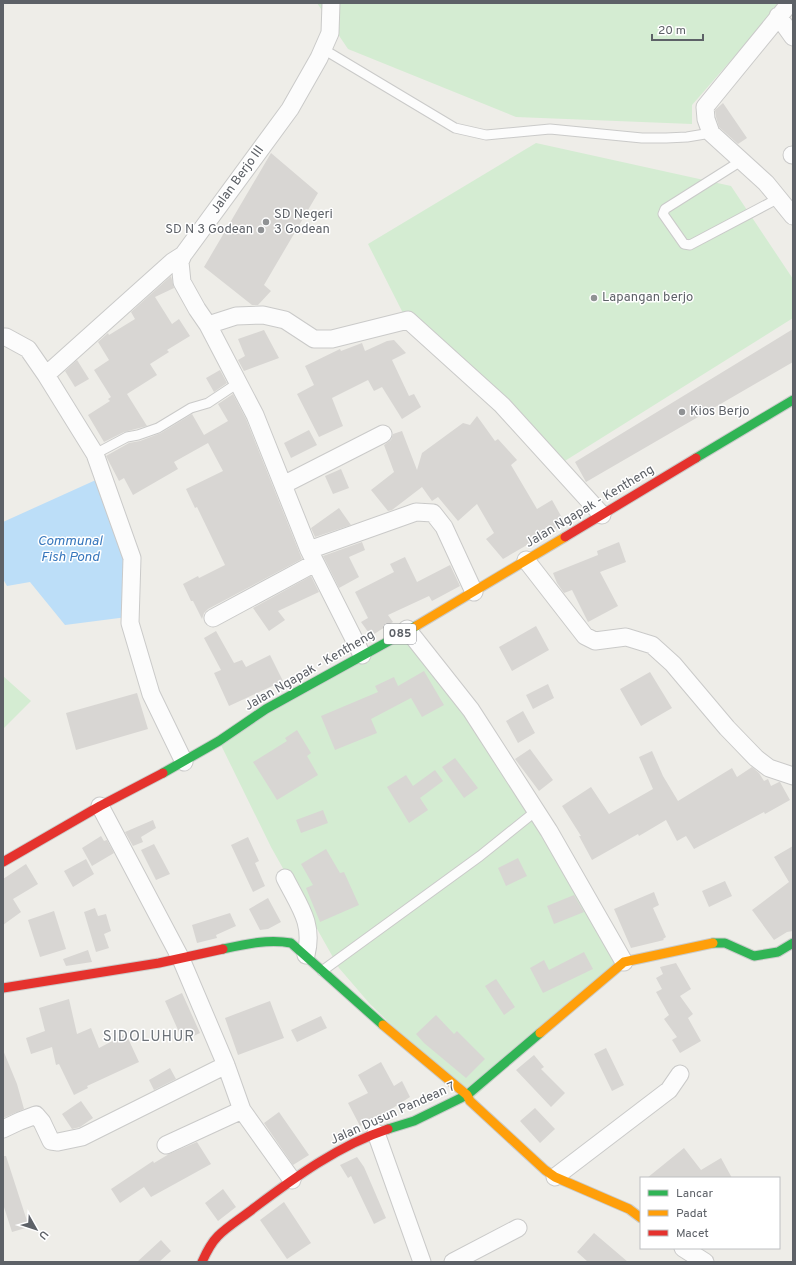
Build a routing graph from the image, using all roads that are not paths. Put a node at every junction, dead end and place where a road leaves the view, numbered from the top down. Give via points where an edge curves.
1 (331, 3) edge
2 (790, 3) edge
3 (778, 16) junction
4 (793, 37) edge
5 (323, 48) junction
6 (711, 133) junction
7 (741, 161) junction
8 (779, 198) junction
9 (793, 216) edge
10 (183, 255) junction
11 (208, 324) junction
12 (3, 337) edge
13 (46, 374) junction
14 (238, 383) junction
15 (793, 400) edge
16 (383, 434) dead end
17 (95, 454) junction
18 (283, 485) junction
19 (602, 515) junction
20 (312, 556) junction
21 (526, 560) junction
22 (474, 592) junction
23 (213, 618) dead end
24 (407, 629) junction
25 (362, 655) junction
26 (184, 762) junction
27 (793, 776) edge
28 (100, 806) junction
29 (536, 812) junction
30 (3, 862) edge
31 (285, 878) dead end
32 (793, 943) edge
33 (306, 955) junction
34 (181, 959) junction
35 (624, 962) junction
36 (322, 970) junction
37 (3, 988) edge
38 (226, 1065) junction
39 (680, 1074) dead end
40 (467, 1095) junction
41 (242, 1110) junction
42 (3, 1129) edge
43 (376, 1133) junction
44 (166, 1145) dead end
45 (556, 1177) junction
46 (292, 1180) junction
47 (640, 1217) edge
48 (518, 1228) dead end
49 (685, 1249) edge
50 (202, 1262) edge
51 (422, 1262) edge
52 (453, 1262) edge
53 (705, 1262) edge

1 - 5 street, Jalan Berjo III via 330,33
2 - 3 street
3 - 4 street
3 - 6 street via 706,107 706,119
5 - 6 lane via 455,128 475,133 491,135 550,129 666,138
5 - 10 street, Jalan Berjo III via 290,109
6 - 7 street
7 - 8 street
7 - 8 lane via 665,209 663,214 684,244 690,245
8 - 9 street
10 - 11 street via 180,262 182,282
10 - 13 street, Jalan Berjo III
11 - 14 street
11 - 19 street via 236,316 263,315 285,320 314,340 332,339 408,320 502,405
12 - 13 street via 28,349
13 - 17 street
14 - 17 lane via 208,403 191,408 158,428 127,437
14 - 18 street via 255,415
15 - 19 street, Jalan Ngapak - Kentheng / 085
16 - 18 street
17 - 26 street via 132,558 130,623 151,694
18 - 20 street
19 - 21 street, Jalan Ngapak - Kentheng / 085
20 - 22 street via 416,512 433,513 444,527
20 - 23 street
20 - 25 street
21 - 22 street, Jalan Ngapak - Kentheng / 085
21 - 27 street via 585,636 595,641 626,637 652,645 673,664 756,758 769,768
22 - 24 street, Jalan Ngapak - Kentheng / 085
24 - 25 street, Jalan Ngapak - Kentheng / 085
24 - 29 street via 471,710
25 - 26 street, Jalan Ngapak - Kentheng / 085 via 266,709
26 - 28 street, Jalan Ngapak - Kentheng / 085
28 - 30 street, Jalan Ngapak - Kentheng / 085
28 - 34 street
29 - 35 street
29 - 36 lane via 480,856
31 - 33 street via 308,927
32 - 35 street via 778,952 754,956 725,944 709,943
33 - 34 street via 286,941 260,942
33 - 36 street
34 - 37 street
34 - 38 street
35 - 40 street, Jalan Dusun Pandean 7
36 - 40 street
38 - 41 street
38 - 42 street via 82,1136 58,1142 51,1141 36,1115
39 - 45 street via 669,1090
40 - 43 street, Jalan Dusun Pandean 7 via 414,1121
40 - 45 street via 470,1101 533,1160
41 - 44 street
41 - 46 street
43 - 46 street, Jalan Dusun Pandean 7 via 336,1153
43 - 51 street
45 - 47 street via 629,1209
46 - 50 street, Jalan Dusun Pandean 7 via 218,1236 207,1250
48 - 52 street
49 - 53 street

